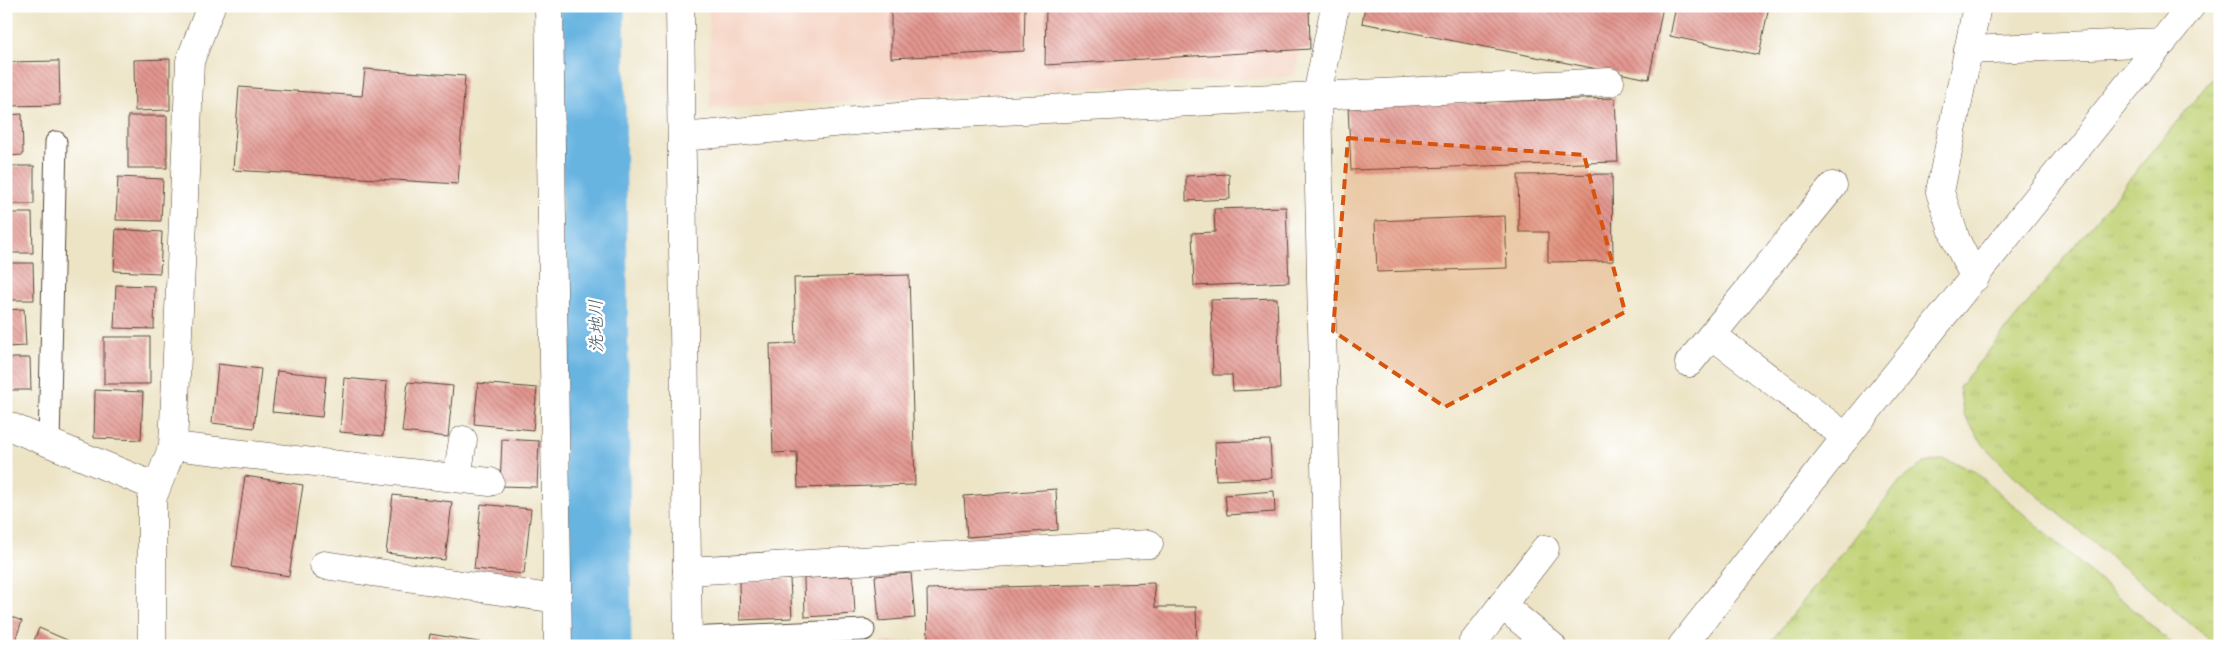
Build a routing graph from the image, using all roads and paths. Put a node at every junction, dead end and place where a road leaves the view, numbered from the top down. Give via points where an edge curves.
1 (211, 6) edge
2 (549, 6) edge
3 (680, 6) edge
4 (1335, 6) edge
5 (1977, 6) edge
6 (2191, 6) edge
7 (2163, 42) junction
8 (1968, 50) junction
9 (1610, 82) dead end
10 (1317, 95) junction
11 (682, 137) junction
12 (56, 142) dead end
13 (1833, 186) dead end
14 (1975, 278) junction
15 (1712, 335) junction
16 (1689, 363) dead end
17 (6, 425) edge
18 (1846, 437) junction
19 (463, 440) dead end
20 (49, 443) junction
21 (173, 446) junction
22 (457, 477) junction
23 (490, 482) dead end
24 (156, 487) junction
25 (1149, 544) dead end
26 (1546, 549) dead end
27 (324, 565) dead end
28 (687, 571) junction
29 (557, 599) junction
30 (1502, 605) junction
31 (864, 630) dead end
32 (688, 642) edge
33 (1472, 644) dead end
34 (152, 646) edge
35 (558, 646) edge
36 (1329, 646) edge
37 (1552, 646) edge
38 (1682, 646) edge

1 - 21 street via 190,61
2 - 29 street
3 - 11 street
4 - 10 street
5 - 8 street
6 - 7 street
7 - 8 street
7 - 14 street
8 - 14 street via 1940,192 1956,240
9 - 10 street
10 - 11 street via 920,115
10 - 36 street
11 - 28 street
12 - 20 lane
13 - 15 street
14 - 18 street
15 - 16 street
15 - 18 street
17 - 20 street
18 - 38 street
19 - 22 street
20 - 24 street
21 - 22 street
21 - 24 street
22 - 23 street
24 - 34 street via 152,499
25 - 28 street
26 - 30 street
27 - 29 street
28 - 32 street
29 - 35 street
30 - 33 street
30 - 37 street
31 - 32 lane

